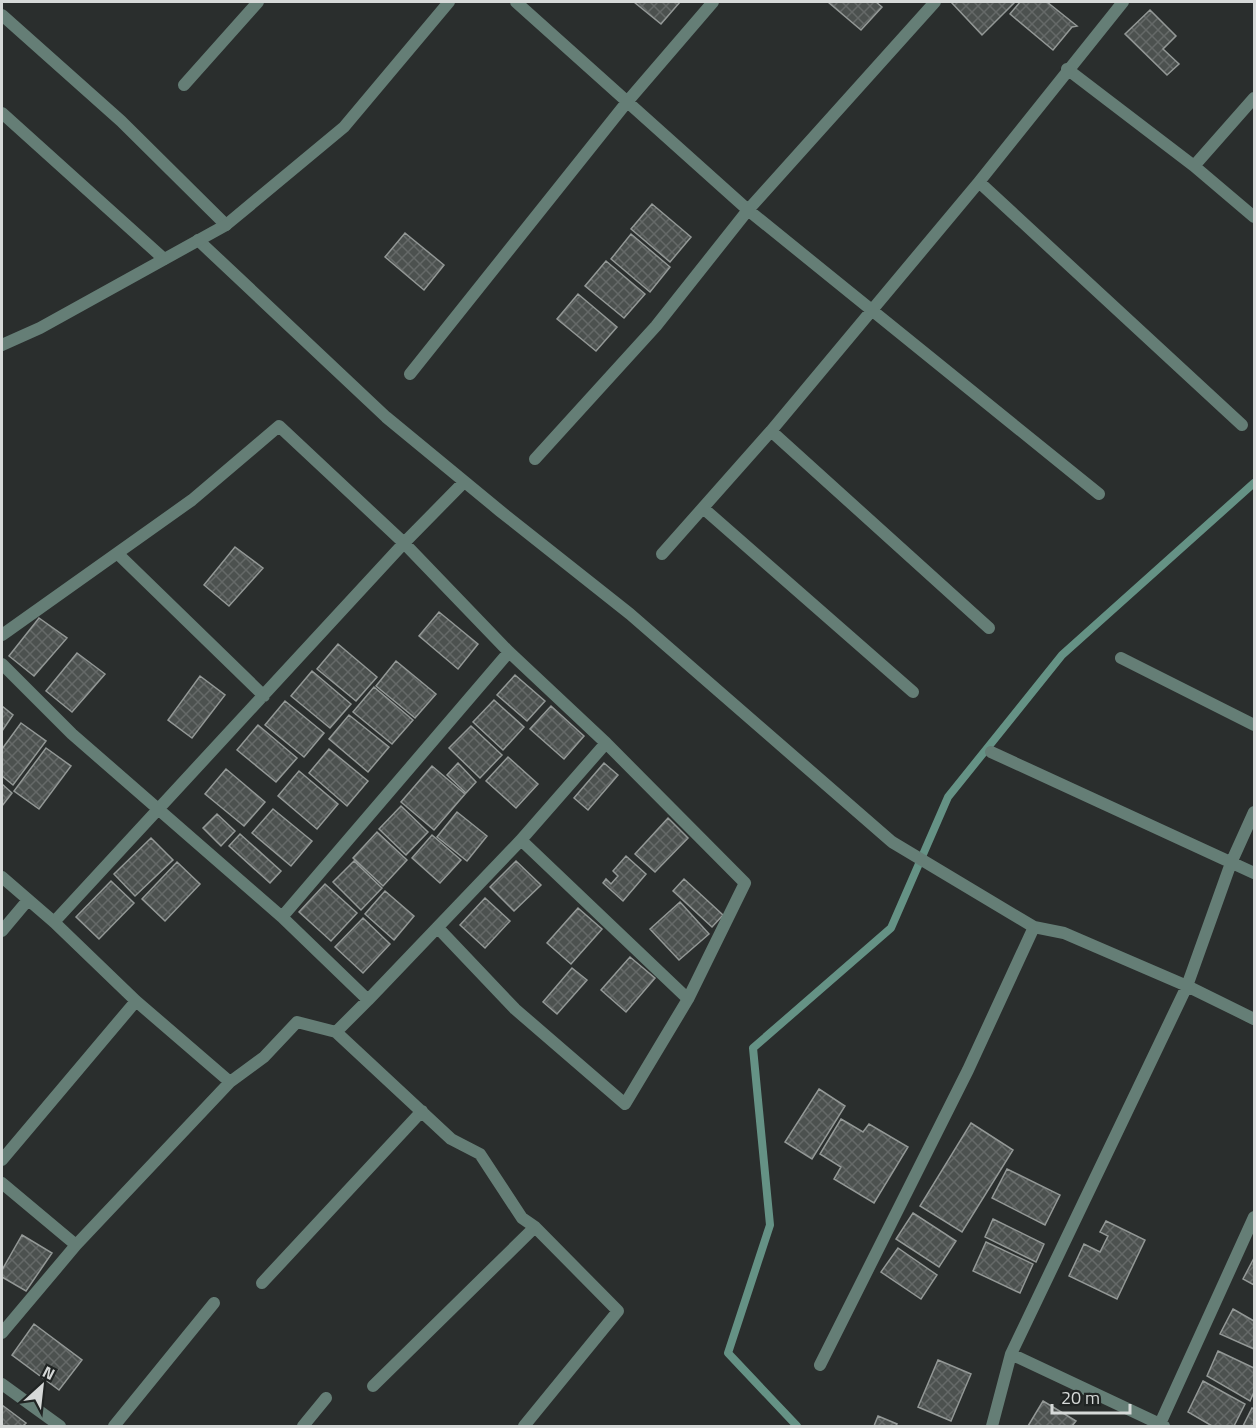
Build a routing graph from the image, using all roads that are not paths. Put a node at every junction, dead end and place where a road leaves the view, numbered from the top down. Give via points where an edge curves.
1 (258, 2) edge
2 (449, 2) edge
3 (516, 2) edge
4 (712, 2) edge
5 (934, 2) edge
6 (1123, 2) edge
7 (2, 15) edge
8 (1067, 69) junction
9 (184, 85) dead end
10 (1254, 98) edge
11 (627, 102) junction
12 (2, 113) edge
13 (1194, 166) junction
14 (979, 182) junction
15 (748, 210) junction
16 (1254, 217) edge
17 (226, 225) junction
18 (198, 240) junction
19 (164, 259) junction
20 (872, 310) junction
21 (2, 345) edge
22 (410, 374) dead end
23 (1242, 425) dead end
24 (771, 432) junction
25 (535, 459) dead end
26 (464, 482) junction
27 (1099, 494) dead end
28 (703, 508) junction
29 (404, 543) junction
30 (118, 554) junction
31 (662, 554) dead end
32 (989, 628) dead end
33 (2, 635) edge
34 (509, 652) junction
35 (1121, 658) dead end
36 (2, 664) edge
37 (913, 692) dead end
38 (264, 696) junction
39 (1254, 725) edge
40 (606, 743) junction
41 (991, 752) dead end
42 (159, 810) junction
43 (1254, 812) edge
44 (521, 840) junction
45 (1231, 863) junction
46 (1254, 873) edge
47 (2, 877) edge
48 (28, 900) junction
49 (282, 917) junction
50 (54, 922) junction
51 (1034, 927) junction
52 (438, 928) junction
53 (2, 931) edge
54 (1186, 986) junction
55 (688, 999) junction
56 (368, 1000) junction
57 (136, 1001) junction
58 (1254, 1019) edge
59 (336, 1032) junction
60 (231, 1082) junction
61 (422, 1111) junction
62 (2, 1160) edge
63 (2, 1184) edge
64 (1254, 1217) edge
65 (535, 1227) junction
66 (75, 1245) junction
67 (262, 1283) dead end
68 (214, 1303) dead end
69 (2, 1333) edge
70 (1011, 1354) junction
71 (820, 1365) dead end
72 (2, 1384) edge
73 (373, 1386) dead end
74 (326, 1398) dead end
75 (60, 1426) edge
76 (114, 1426) edge
77 (303, 1426) edge
78 (524, 1426) edge
79 (992, 1426) edge
80 (1161, 1426) edge

1 - 9 street
2 - 17 street via 344,128
3 - 11 street
4 - 11 street
5 - 15 street
6 - 8 street
7 - 17 street via 121,121
8 - 13 street
8 - 14 street
10 - 13 street
11 - 15 street
11 - 22 street
12 - 19 street
13 - 16 street
14 - 20 street
14 - 23 street
15 - 20 street
15 - 25 street via 656,326
17 - 18 street
18 - 19 street
18 - 26 street via 386,417
19 - 21 street
20 - 24 street
20 - 27 street
24 - 28 street
24 - 32 street
26 - 29 street
26 - 51 street via 630,614 892,842
28 - 31 street
28 - 37 street
29 - 30 street via 279,426 192,500
29 - 34 street
29 - 38 street
30 - 33 street
30 - 38 street
34 - 40 street
34 - 49 street
35 - 39 street
36 - 42 street via 72,734
38 - 42 street
40 - 44 street
40 - 55 street via 746,883
41 - 45 street
42 - 49 street
42 - 50 street
43 - 45 street
44 - 52 street
44 - 55 street
45 - 46 street
45 - 54 street
47 - 48 street
48 - 50 street
48 - 53 street
49 - 56 street
50 - 57 street
51 - 54 street via 1064,933
51 - 71 street via 968,1070
52 - 55 street via 515,1009 624,1104
52 - 56 street
54 - 58 street
54 - 70 street
56 - 59 street
57 - 60 street
57 - 62 street
59 - 60 street via 297,1022 264,1057
59 - 61 street
60 - 66 street
61 - 65 street via 451,1139 480,1154 522,1218
61 - 67 street
63 - 66 street
64 - 80 street
65 - 73 street
65 - 78 street via 618,1311
66 - 69 street
68 - 76 street
70 - 79 street
70 - 80 street
72 - 75 street
74 - 77 street

